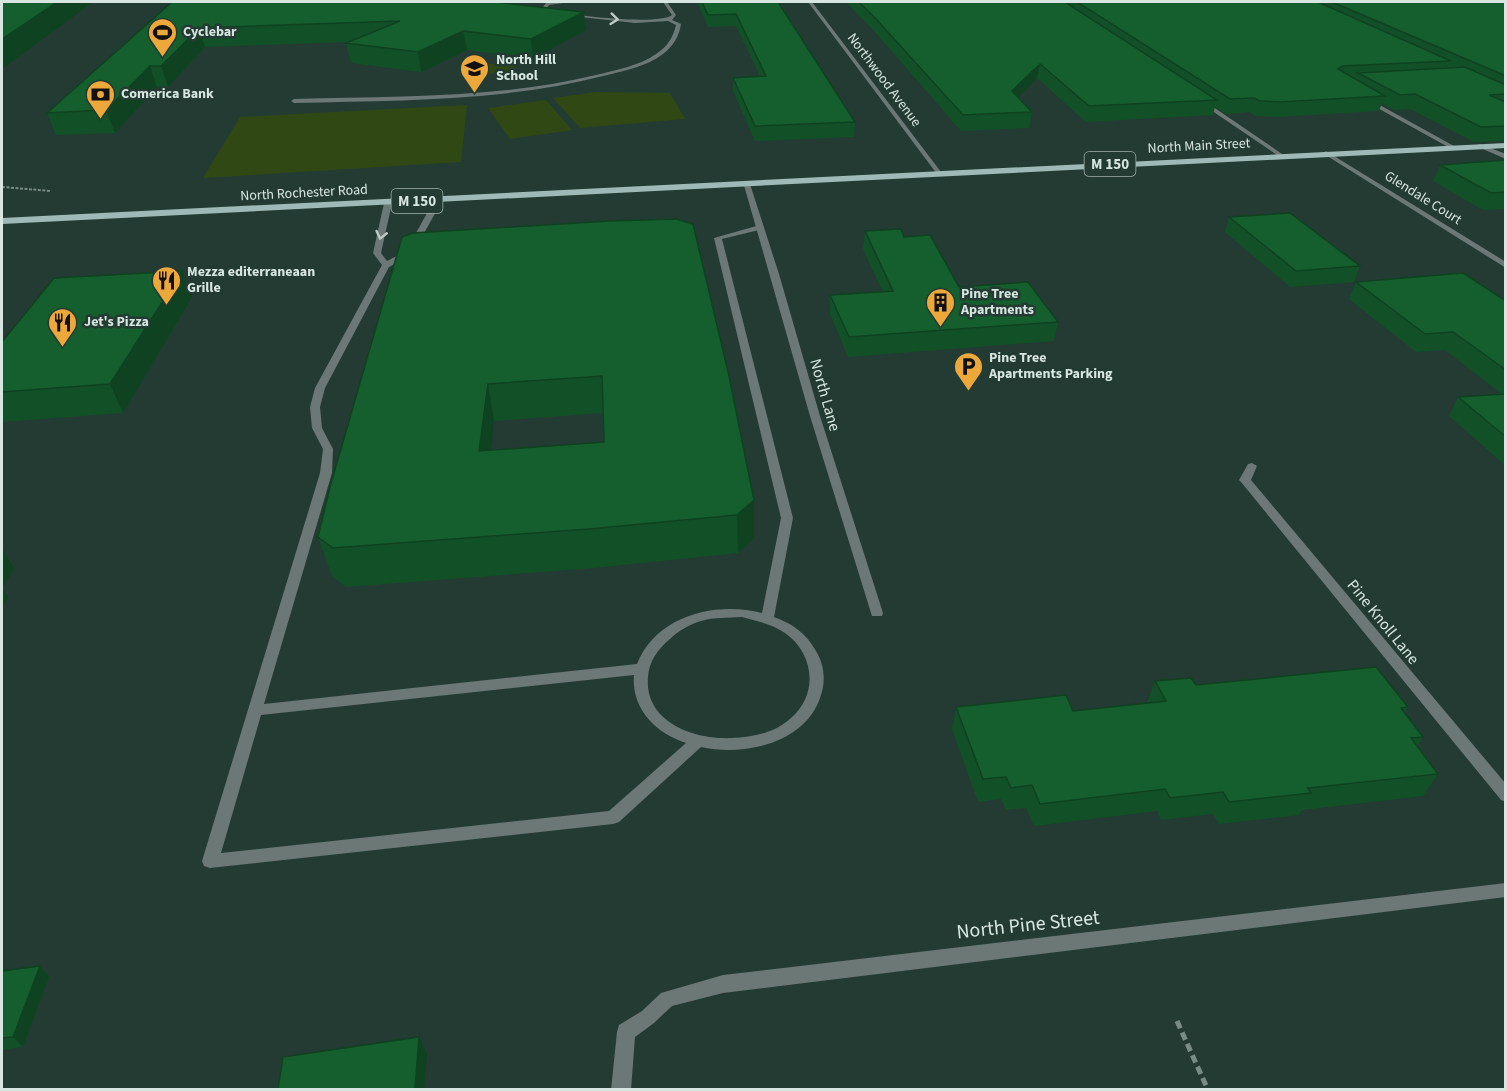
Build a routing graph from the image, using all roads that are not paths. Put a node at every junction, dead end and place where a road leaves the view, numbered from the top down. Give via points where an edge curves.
1 (568, 2) edge
2 (665, 2) edge
3 (810, 2) edge
4 (669, 20) junction
5 (1359, 95) edge
6 (1195, 97) edge
7 (294, 101) dead end
8 (1506, 145) edge
9 (1480, 146) junction
10 (1452, 147) junction
11 (1326, 153) junction
12 (1282, 156) junction
13 (1506, 157) edge
14 (939, 173) junction
15 (746, 184) junction
16 (715, 186) joint
17 (439, 200) junction
18 (388, 202) junction
19 (2, 221) edge
20 (760, 227) junction
21 (386, 265) junction
22 (1506, 266) edge
23 (1252, 466) dead end
24 (877, 613) dead end
25 (767, 619) junction
26 (641, 669) junction
27 (254, 710) junction
28 (697, 742) junction
29 (1506, 796) edge
30 (1506, 890) edge
31 (621, 1089) edge

1 -> 4 street via 548,4 543,10 635,22
2 - 4 street via 674,15
3 - 14 street, Northwood Avenue
4 - 7 street via 679,24 676,39 659,55 578,82 515,92
5 - 10 street
6 - 12 street
8 - 9 main road, North Main Street / M 150
9 - 10 main road, North Main Street / M 150
9 - 13 street
10 - 11 main road, North Main Street / M 150
11 - 12 main road, North Main Street / M 150
11 - 22 street, Glendale Court
12 - 14 main road, North Main Street / M 150
14 - 15 main road, North Main Street / M 150
15 - 16 main road, North Main Street / M 150
15 - 20 street, North Lane
16 - 17 main road, North Rochester Road / M 150
17 - 18 main road, North Rochester Road / M 150
17 - 21 street via 409,253
18 - 19 main road, North Rochester Road / M 150
18 -> 21 street via 377,253
20 - 24 street, North Lane
20 - 25 street via 718,238 787,518
21 - 27 street via 320,388 315,407 317,428 328,449 326,473
23 - 29 street, Pine Knoll Lane via 1245,480
25 - 26 street via 742,613 689,620 666,632 650,649
25 - 28 street via 790,630 807,646 817,666 817,688 808,710 788,728 760,740 728,745
26 - 27 street
26 - 28 street via 640,690 650,712 670,730
27 - 28 street via 210,861 613,817
30 - 31 street, North Pine Street via 723,984 667,999 626,1032

